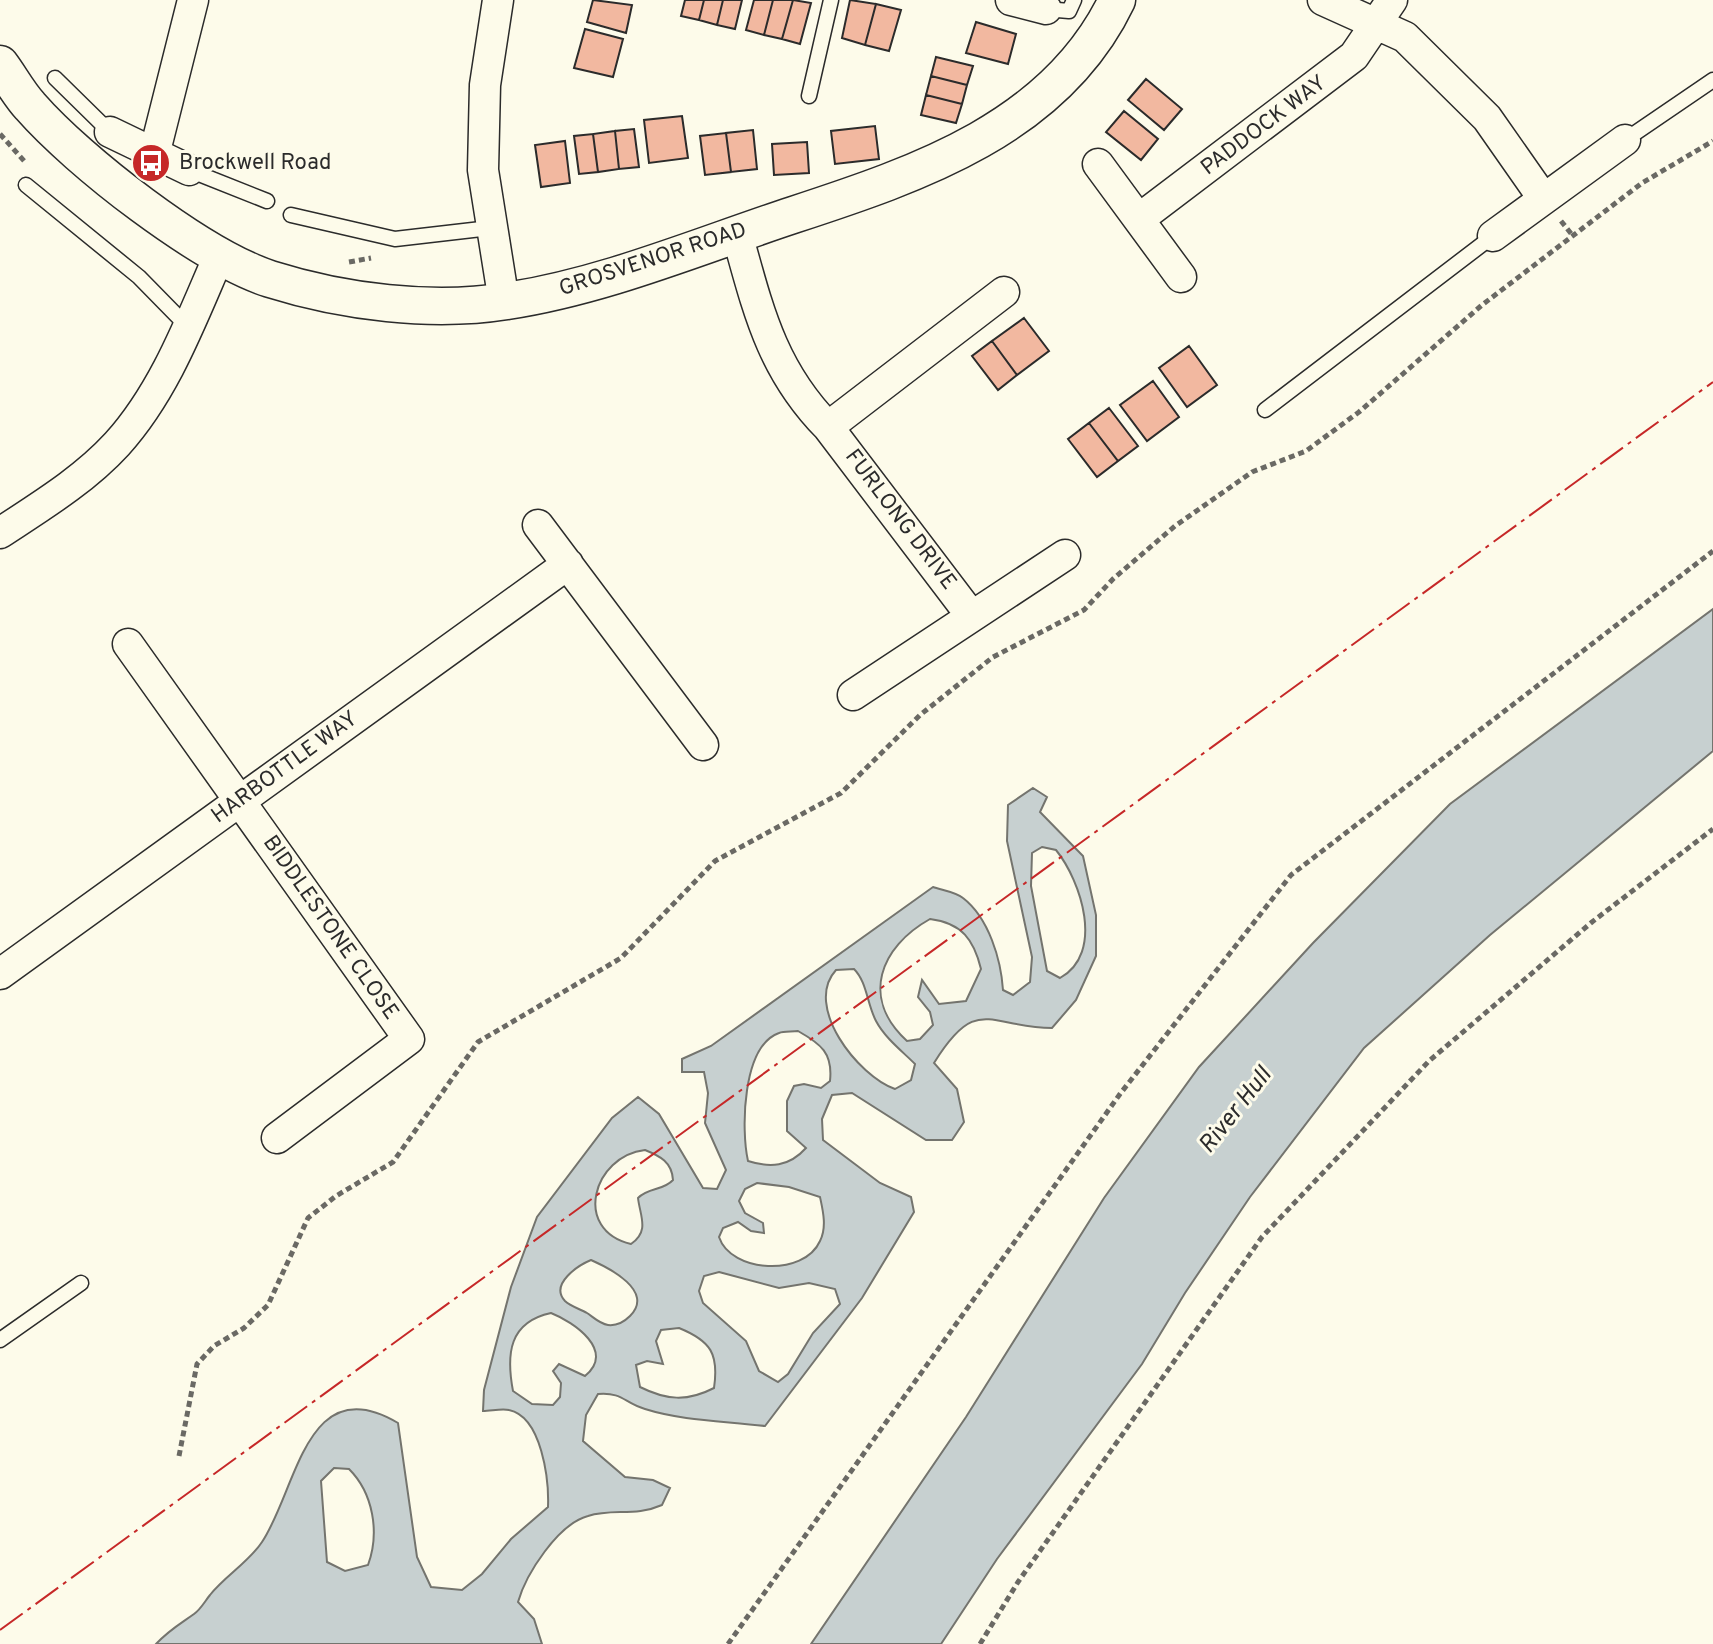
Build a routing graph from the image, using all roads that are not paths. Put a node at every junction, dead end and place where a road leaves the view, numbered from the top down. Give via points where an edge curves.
1 (193, 0) edge
2 (498, 0) edge
3 (831, 0) edge
4 (1011, 0) edge
5 (1117, 0) edge
6 (1323, 0) edge
7 (1060, 5) edge
8 (1386, 11) edge
9 (0, 64) edge
10 (55, 78) dead end
11 (1713, 80) edge
12 (809, 96) dead end
13 (110, 132) joint
14 (1625, 140) joint
15 (154, 155) junction
16 (1098, 164) dead end
17 (189, 170) joint
18 (26, 185) dead end
19 (1543, 198) junction
20 (267, 201) dead end
21 (291, 215) dead end
22 (1139, 219) junction
23 (490, 228) junction
24 (737, 234) junction
25 (1493, 236) joint
26 (219, 256) junction
27 (1181, 277) dead end
28 (1004, 292) dead end
29 (504, 302) junction
30 (188, 327) junction
31 (1265, 410) dead end
32 (828, 427) junction
33 (538, 525) dead end
34 (0, 533) edge
35 (1065, 555) dead end
36 (568, 564) junction
37 (970, 614) junction
38 (128, 644) dead end
39 (853, 695) dead end
40 (703, 745) dead end
41 (240, 801) junction
42 (1, 972) edge
43 (277, 1138) dead end
44 (81, 1283) dead end
45 (0, 1340) edge

1 - 15 street
2 - 23 street via 485,85 483,170
3 - 12 lane
4 - 7 street
5 - 24 street, GROSVENOR ROAD via 1069,71 1016,117 956,155 889,184
6 - 8 street
8 - 19 street via 1405,37 1487,118
8 - 22 street, PADDOCK WAY via 1354,56 1329,78
9 - 26 street, GROSVENOR ROAD via 29,106 116,185
10 - 13 lane
11 - 14 lane
13 - 15 street
14 - 19 street
15 - 17 street
16 - 22 street
17 - 20 lane
18 - 30 lane via 139,277
19 - 25 street
21 - 23 lane via 395,239
22 - 27 street
23 - 29 street
24 - 29 street, GROSVENOR ROAD via 574,288
24 - 32 street, FURLONG DRIVE via 766,337 806,404
25 - 31 lane
26 - 29 street, GROSVENOR ROAD via 269,279 341,295 416,306
26 - 30 street
28 - 32 street, FURLONG DRIVE
30 - 34 street via 146,405 116,444 65,490
32 - 37 street, FURLONG DRIVE
33 - 36 street
35 - 37 street, FURLONG DRIVE
36 - 40 street
36 - 41 street, HARBOTTLE WAY
37 - 39 street, FURLONG DRIVE
38 - 41 street
41 - 42 street, HARBOTTLE WAY
41 - 43 street, BIDDLESTONE CLOSE via 409,1039
44 - 45 lane

